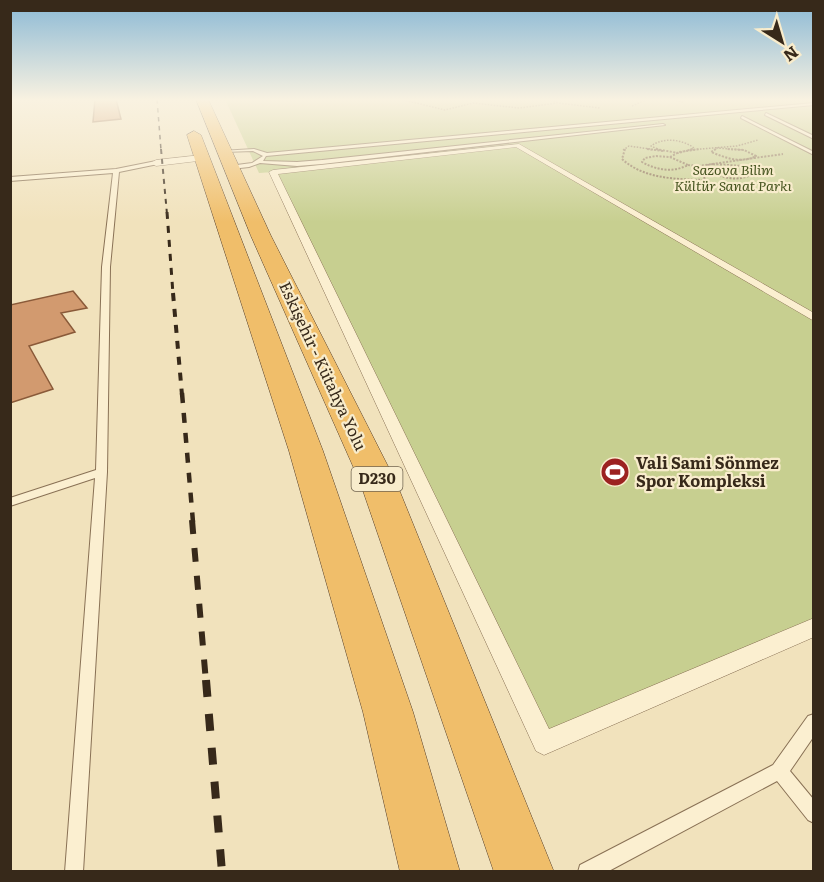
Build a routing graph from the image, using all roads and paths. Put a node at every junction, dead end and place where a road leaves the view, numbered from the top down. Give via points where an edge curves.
1 (214, 140) edge
2 (221, 140) edge
3 (414, 140) edge
4 (524, 140) edge
5 (757, 140) edge
6 (788, 140) edge
7 (717, 148) junction
8 (663, 151) junction
9 (689, 152) junction
10 (266, 154) junction
11 (789, 154) dead end
12 (813, 154) edge
13 (722, 156) joint
14 (670, 157) junction
15 (229, 159) junction
16 (677, 159) joint
17 (751, 159) junction
18 (156, 163) joint
19 (712, 164) junction
20 (688, 165) junction
21 (706, 169) junction
22 (116, 171) junction
23 (10, 179) edge
24 (813, 318) edge
25 (101, 472) junction
26 (10, 502) edge
27 (813, 627) edge
28 (813, 722) edge
29 (779, 771) junction
30 (813, 814) edge
31 (74, 872) edge
32 (430, 872) edge
33 (524, 872) edge
34 (587, 872) edge

1 - 15 highway, Eskişehir - Kütahya Yolu / D230
2 - 15 highway, Eskişehir - Kütahya Yolu / D230
3 - 10 lane
4 - 15 lane via 297,164
5 - 7 path
6 - 12 lane
7 - 9 path
7 - 13 path via 710,151
7 - 17 path via 744,150 756,156
8 - 9 path
8 - 9 path via 651,144 685,143 693,147
8 - 21 path via 629,146 623,150 622,159 641,170 669,177 704,180
9 - 14 path
10 - 15 lane
10 - 15 lane via 254,150
11 - 17 path
13 - 17 path
14 - 16 path
14 - 20 path via 650,157 642,162 669,170
15 - 18 street
15 - 32 highway, Eskişehir - Kütahya Yolu / D230 via 306,451 388,712
15 - 33 highway, Eskişehir - Kütahya Yolu / D230 via 261,236 378,482
16 - 20 path
17 - 19 path
18 - 22 lane
19 - 20 path
19 - 21 path
19 - 21 path via 734,164 754,173 736,178
22 - 23 lane
22 - 25 lane via 106,267
24 - 27 street via 517,145 273,172 544,743
25 - 26 lane
25 - 31 lane
28 - 29 lane
29 - 30 lane
29 - 34 lane

